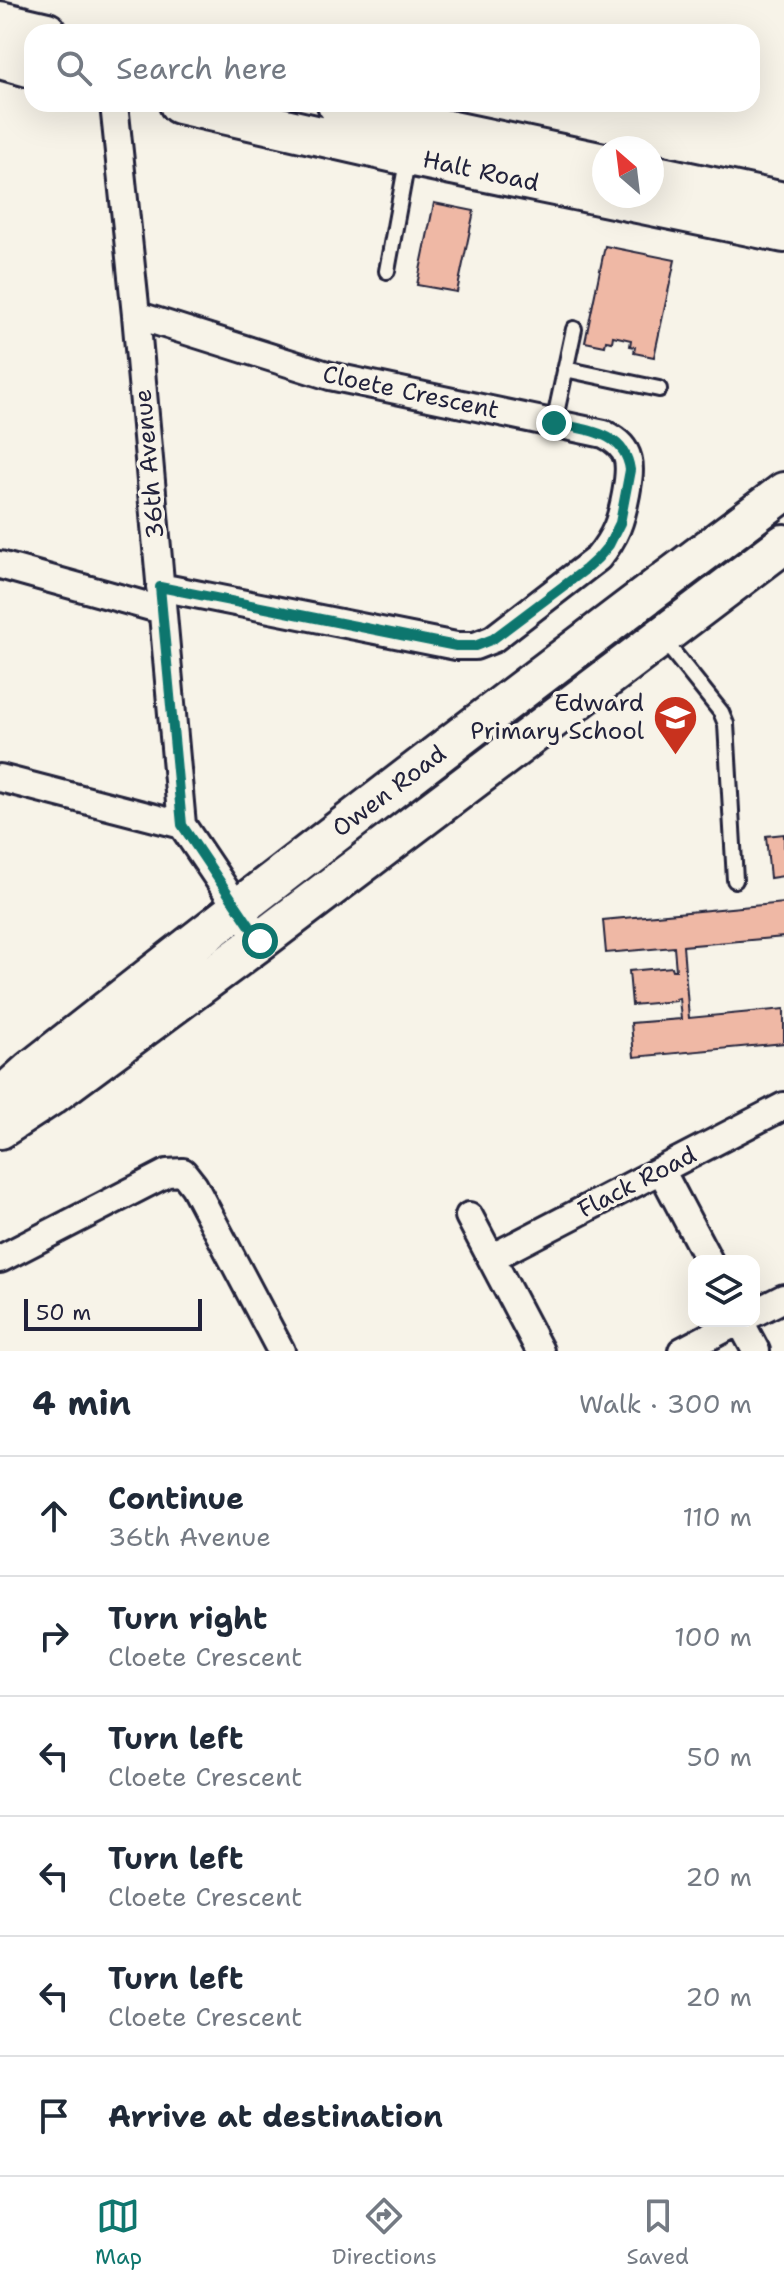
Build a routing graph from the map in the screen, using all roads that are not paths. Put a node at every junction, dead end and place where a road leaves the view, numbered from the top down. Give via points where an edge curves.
1 (0, 21) edge
2 (24, 27) edge
3 (0, 59) edge
4 (24, 66) edge
5 (115, 112) edge
6 (214, 112) edge
7 (369, 112) edge
8 (408, 156) junction
9 (592, 160) edge
10 (664, 177) edge
11 (784, 202) edge
12 (784, 233) edge
13 (387, 271) dead end
14 (136, 315) junction
15 (574, 329) dead end
16 (565, 369) junction
17 (659, 389) dead end
18 (554, 423) junction
19 (784, 492) edge
20 (784, 544) edge
21 (0, 565) edge
22 (161, 599) junction
23 (661, 637) junction
24 (0, 778) edge
25 (182, 825) junction
26 (735, 880) dead end
27 (237, 908) junction
28 (260, 941) junction
29 (0, 1098) edge
30 (784, 1106) edge
31 (0, 1129) edge
32 (661, 1170) junction
33 (469, 1216) dead end
34 (706, 1255) edge
35 (491, 1258) junction
36 (0, 1259) edge
37 (784, 1298) edge
38 (760, 1310) edge
39 (728, 1327) edge
40 (743, 1327) edge
41 (281, 1351) edge
42 (540, 1351) edge
43 (682, 1351) edge
44 (756, 1351) edge

1 - 2 street
3 - 4 street
5 - 14 street, 36th Avenue
6 - 8 street, Halt Road
7 - 9 street, Halt Road
8 - 12 street, Halt Road
8 - 13 lane
10 - 11 street
14 - 18 street, Cloete Crescent via 330,376
14 - 22 street, 36th Avenue
15 - 16 lane
16 - 17 lane
16 - 18 lane
18 - 22 street, Cloete Crescent via 604,434 622,446 630,470 620,523 609,545 586,569 493,639 456,646
19 - 27 street, Owen Road
20 - 23 street, Owen Road
21 - 22 street
22 - 25 street, 36th Avenue
23 - 26 lane via 726,724
23 - 28 street, Owen Road
24 - 25 street
25 - 27 street, 36th Avenue
27 - 28 street, 36th Avenue
27 - 29 street, Owen Road
28 - 31 street, Owen Road
30 - 32 street, Flack Road
32 - 34 street
32 - 35 street, Flack Road
33 - 35 street
35 - 42 street
36 - 41 street via 167,1173 183,1172
37 - 38 street
39 - 43 street
40 - 44 street

